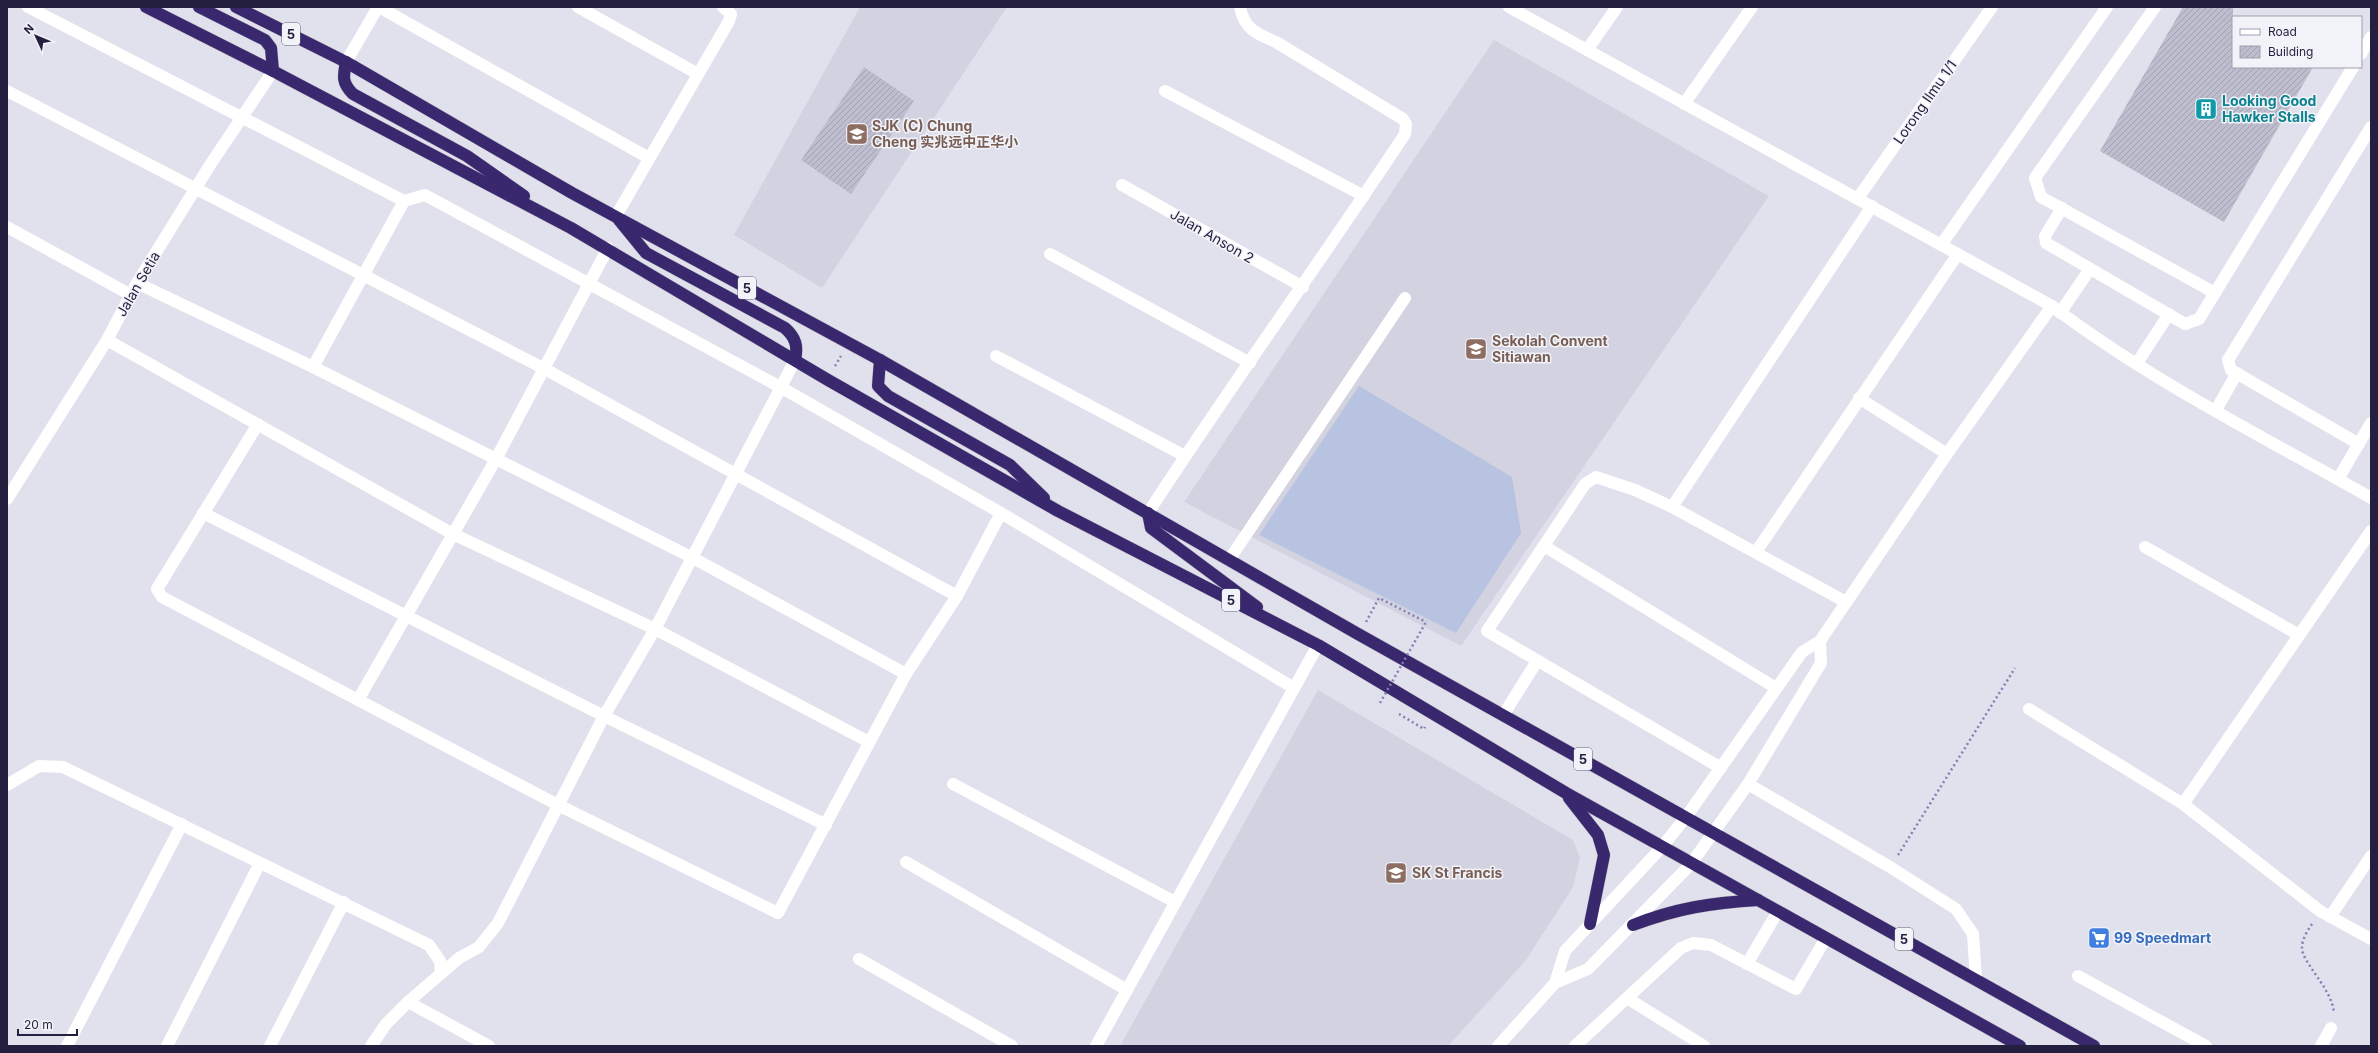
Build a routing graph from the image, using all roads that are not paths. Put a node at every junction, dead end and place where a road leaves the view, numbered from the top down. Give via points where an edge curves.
1 (28, 7) edge
2 (146, 7) edge
3 (199, 7) edge
4 (236, 7) edge
5 (378, 7) edge
6 (578, 7) edge
7 (723, 7) edge
8 (1240, 7) edge
9 (1509, 7) edge
10 (1617, 7) edge
11 (1752, 7) edge
12 (1992, 7) edge
13 (2106, 7) edge
14 (2156, 7) edge
15 (2371, 37) edge
16 (1587, 50) junction
17 (2362, 52) edge
18 (346, 62) junction
19 (2352, 68) edge
20 (273, 71) junction
21 (698, 74) junction
22 (7, 91) edge
23 (1165, 91) dead end
24 (1684, 104) junction
25 (242, 118) junction
26 (2371, 127) edge
27 (649, 158) junction
28 (1122, 185) dead end
29 (196, 188) junction
30 (1364, 196) junction
31 (1858, 198) junction
32 (404, 202) junction
33 (1872, 206) junction
34 (2062, 208) junction
35 (616, 216) junction
36 (7, 226) edge
37 (571, 228) junction
38 (1941, 245) junction
39 (608, 248) junction
40 (1050, 254) dead end
41 (1958, 254) junction
42 (2090, 269) junction
43 (365, 276) junction
44 (137, 283) junction
45 (589, 283) junction
46 (1303, 288) junction
47 (2215, 293) junction
48 (131, 295) junction
49 (1406, 298) dead end
50 (2056, 310) junction
51 (2169, 314) junction
52 (107, 340) junction
53 (996, 356) dead end
54 (795, 360) junction
55 (880, 360) junction
56 (1250, 363) junction
57 (2137, 363) junction
58 (312, 367) junction
59 (543, 368) junction
60 (2237, 374) junction
61 (782, 388) junction
62 (1860, 398) junction
63 (2216, 410) junction
64 (2371, 423) edge
65 (258, 424) junction
66 (2359, 444) junction
67 (1947, 454) junction
68 (1185, 456) junction
69 (496, 459) junction
70 (736, 475) junction
71 (2338, 479) junction
72 (2371, 498) edge
73 (7, 499) edge
74 (1672, 507) junction
75 (1058, 511) junction
76 (203, 513) junction
77 (1148, 513) junction
78 (1001, 514) junction
79 (2371, 531) edge
80 (453, 534) junction
81 (1544, 546) junction
82 (2145, 547) dead end
83 (1756, 552) junction
84 (693, 558) junction
85 (1229, 560) junction
86 (957, 596) junction
87 (1846, 602) junction
88 (404, 616) junction
89 (1283, 627) junction
90 (655, 628) junction
91 (2299, 635) junction
92 (1820, 641) junction
93 (1318, 645) junction
94 (1537, 661) junction
95 (906, 674) junction
96 (1294, 688) junction
97 (1776, 688) junction
98 (358, 700) junction
99 (2029, 708) dead end
100 (1504, 714) junction
101 (604, 716) junction
102 (869, 742) junction
103 (1721, 768) junction
104 (953, 784) dead end
105 (1748, 784) junction
106 (7, 785) edge
107 (1566, 793) junction
108 (2183, 804) junction
109 (558, 806) junction
110 (1686, 817) junction
111 (182, 824) junction
112 (826, 824) junction
113 (1714, 832) junction
114 (1662, 847) junction
115 (2371, 856) edge
116 (906, 862) dead end
117 (260, 864) junction
118 (1691, 864) junction
119 (1758, 900) junction
120 (344, 902) junction
121 (1175, 902) junction
122 (1778, 911) junction
123 (2325, 914) junction
124 (1590, 924) junction
125 (1633, 925) junction
126 (1826, 938) junction
127 (2371, 939) edge
128 (859, 959) dead end
129 (1747, 964) junction
130 (441, 973) junction
131 (2078, 976) dead end
132 (1976, 980) junction
133 (1555, 983) junction
134 (1127, 990) junction
135 (1627, 998) junction
136 (408, 1002) junction
137 (2331, 1028) road end
138 (67, 1046) edge
139 (167, 1046) edge
140 (270, 1046) edge
141 (371, 1046) edge
142 (489, 1046) edge
143 (1012, 1046) edge
144 (1096, 1046) edge
145 (1498, 1046) edge
146 (1576, 1046) edge
147 (1704, 1046) edge
148 (2020, 1046) edge
149 (2094, 1046) edge
150 (2206, 1046) edge
151 (2321, 1046) edge

1 - 25 street
2 - 20 highway, 5
3 - 20 highway via 264,40 271,48
4 - 18 highway, 5
5 - 18 street
5 - 27 street
6 - 21 street
7 - 21 street via 730,12 730,18
8 - 30 street via 1242,20 1256,33 1276,42 1403,119 1406,124 1405,134
9 - 16 street
10 - 16 street
11 - 24 street
12 - 31 street, Lorong Ilmu 1/1
13 - 38 street
14 - 34 street via 2035,178 2041,197
15 - 17 street
16 - 24 street
18 - 35 highway, 5
18 - 37 highway via 343,78 345,86 353,94 466,156
19 - 47 street
20 - 25 street, Jalan Setia
20 - 37 highway, 5
21 - 27 street
22 - 29 street
23 - 30 street
24 - 31 street
25 - 29 street, Jalan Setia
25 - 32 street
26 - 60 street via 2228,360 2231,370
27 - 35 street
28 - 46 street, Jalan Anson 2
29 - 43 street
29 - 44 street, Jalan Setia
30 - 46 street
31 - 33 street
32 - 43 street
32 - 45 street via 425,195
33 - 38 street
33 - 74 street
34 - 42 street via 2045,236 2046,243
34 - 47 street
35 - 54 highway via 646,253 785,328 793,336 797,347
35 - 55 highway, 5
36 - 48 street
37 - 39 highway, 5
38 - 41 street
39 - 45 street
39 - 54 highway, 5
40 - 56 street
41 - 50 street
41 - 62 street
42 - 50 street
42 - 51 street
43 - 58 street
43 - 59 street
44 - 48 street, Jalan Setia
44 - 58 street
45 - 59 street
45 - 61 street
46 - 56 street
47 - 51 street via 2199,319 2185,324
48 - 52 street, Jalan Setia
49 - 85 street
50 - 57 street
50 - 67 street
51 - 57 street
52 - 65 street
52 - 73 street, Jalan Setia
53 - 68 street
54 - 61 street
54 - 75 highway, 5
55 - 75 highway via 878,386 888,396 1010,466
55 - 77 highway, 5
56 - 68 street
57 - 63 street
58 - 69 street
59 - 69 street
59 - 70 street
60 - 63 street
60 - 66 street
61 - 70 street
61 - 78 street
62 - 67 street
62 - 83 street
63 - 71 street
64 - 66 street
65 - 76 street
65 - 80 street
66 - 71 street
67 - 87 street
68 - 77 street
69 - 80 street
69 - 84 street
70 - 84 street
70 - 86 street
71 - 72 street
74 - 81 street via 1635,490 1596,477 1585,484 1577,494
74 - 83 street
75 - 89 highway, 5
76 - 88 street
76 - 98 street via 157,589 160,595 184,611
77 - 85 highway, 5
77 - 89 highway via 1151,528
78 - 86 street
78 - 96 street
79 - 91 street
80 - 88 street
80 - 90 street
81 - 94 street via 1487,631
81 - 97 street
82 - 91 street
83 - 87 street
84 - 90 street
84 - 95 street
85 - 100 highway, 5
86 - 95 street
87 - 92 street
88 - 98 street
88 - 101 street
89 - 93 highway, 5
90 - 101 street
90 - 102 street
91 - 108 street
92 - 97 street via 1802,652
92 - 105 street via 1821,663
93 - 96 street
93 - 107 highway, 5
94 - 100 street
94 - 103 street
95 - 102 street
96 - 121 street
97 - 103 street
98 - 109 street
99 - 108 street
100 - 110 highway, 5
101 - 109 street
101 - 112 street
102 - 112 street
103 - 110 street
104 - 121 street
105 - 113 street
105 - 132 street via 1890,867 1956,909 1973,934
106 - 111 street via 39,766 63,767
107 - 114 highway, 5
107 - 124 highway via 1598,835 1604,855
108 - 123 street
109 - 112 street via 778,913
109 - 130 street via 498,923 479,947 459,958
110 - 113 highway, 5
110 - 114 street
111 - 117 street
111 - 138 street
113 - 118 street
113 - 132 highway, 5
114 - 118 highway, 5
114 - 124 street
115 - 123 street
116 - 134 street
117 - 120 street
117 - 139 street
118 - 119 highway, 5
118 - 125 street
119 - 122 highway, 5
119 - 125 highway via 1693,906
120 - 130 street via 429,945 440,961
120 - 140 street
121 - 134 street
122 - 126 highway, 5
122 - 129 street
123 - 127 street
124 - 133 street via 1565,951
125 - 133 street via 1588,969
126 - 129 street via 1796,989
126 - 148 highway, 5
128 - 143 street
129 - 135 street via 1711,945 1693,943 1681,948
130 - 136 street
131 - 150 street
132 - 149 highway, 5
133 - 145 street
134 - 144 street
135 - 146 street
135 - 147 street
136 - 141 street via 386,1024
136 - 142 street
137 - 151 street

